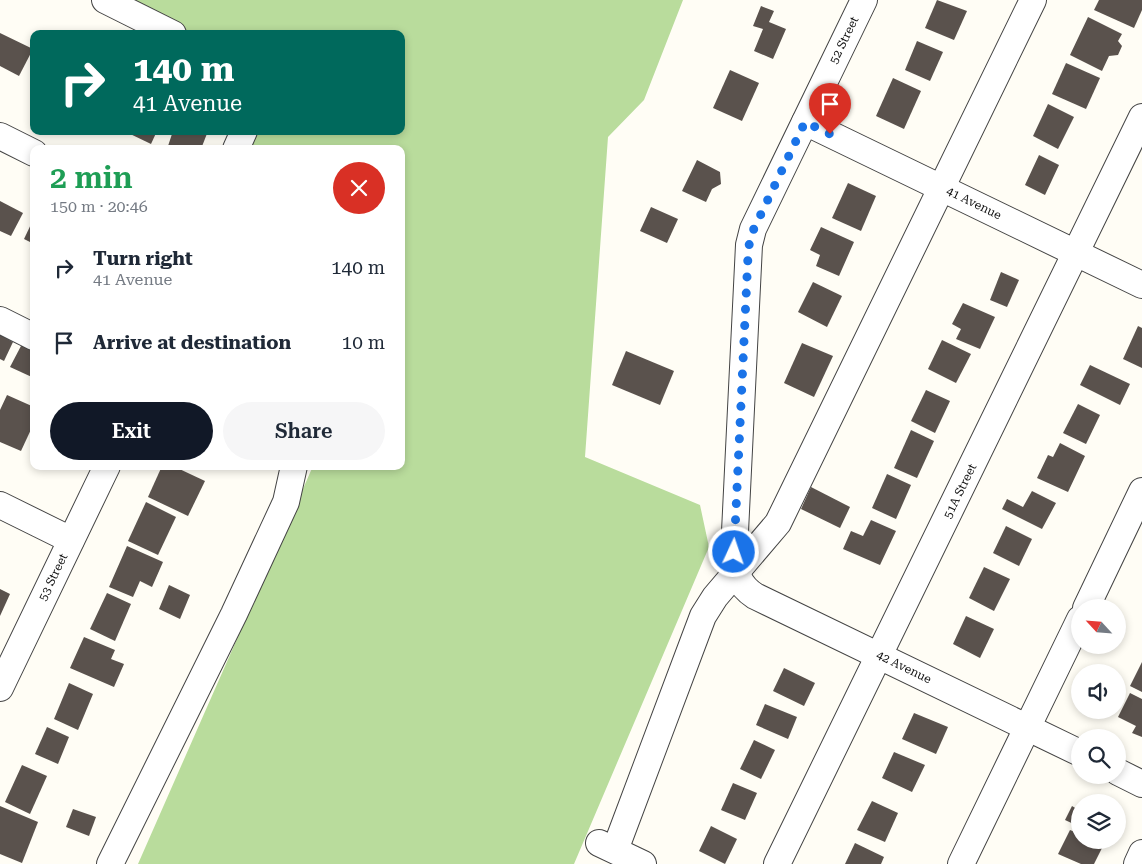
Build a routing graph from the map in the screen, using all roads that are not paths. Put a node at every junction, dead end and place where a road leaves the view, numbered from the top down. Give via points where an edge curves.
1 (105, 0) edge
2 (864, 0) edge
3 (1033, 0) edge
4 (165, 30) edge
5 (1142, 117) edge
6 (805, 122) junction
7 (0, 136) edge
8 (30, 151) edge
9 (942, 188) junction
10 (1076, 252) junction
11 (1142, 285) edge
12 (0, 320) edge
13 (30, 335) edge
14 (105, 470) edge
15 (293, 470) edge
16 (1142, 491) edge
17 (0, 505) edge
18 (71, 540) junction
19 (736, 572) junction
20 (1090, 599) edge
21 (1071, 638) edge
22 (880, 655) junction
23 (0, 688) edge
24 (1028, 728) junction
25 (1071, 749) edge
26 (1126, 776) edge
27 (1142, 784) edge
28 (1142, 854) edge
29 (110, 864) edge
30 (643, 864) edge
31 (777, 864) edge
32 (961, 864) edge
33 (1137, 864) edge

1 - 4 street
2 - 6 street, 52 Street
3 - 9 street
5 - 10 street, 51A Street
6 - 9 street, 41 Avenue
6 - 19 street, 52 Street via 753,229 749,245 734,552
7 - 8 street
9 - 10 street, 41 Avenue
9 - 19 street via 778,523
10 - 11 street, 41 Avenue
10 - 22 street, 51A Street
12 - 13 street
14 - 18 street, 53 Street
15 - 29 street via 286,502 234,614
16 - 20 street
17 - 18 street
18 - 23 street, 53 Street
19 - 22 street, 42 Avenue via 741,584 755,596
19 - 30 street via 703,616 607,846
21 - 24 street
22 - 24 street, 42 Avenue
22 - 31 street, 51A Street
24 - 25 street, 42 Avenue
24 - 32 street
26 - 27 street
28 - 33 street

